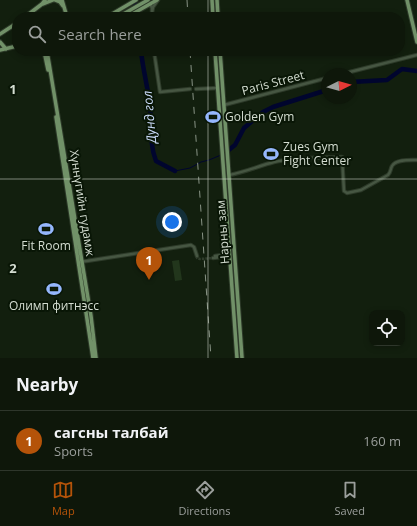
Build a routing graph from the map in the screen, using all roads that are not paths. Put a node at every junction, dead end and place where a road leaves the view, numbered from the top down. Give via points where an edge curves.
1 (45, 0) edge
2 (54, 0) edge
3 (62, 0) edge
4 (136, 0) edge
5 (158, 0) edge
6 (212, 0) edge
7 (217, 0) edge
8 (407, 0) edge
9 (149, 3) edge
10 (42, 4) junction
11 (64, 7) junction
12 (32, 12) edge
13 (66, 12) edge
14 (116, 12) edge
15 (129, 12) edge
16 (135, 12) edge
17 (152, 12) joint
18 (213, 12) edge
19 (218, 12) edge
20 (12, 27) edge
21 (1, 35) edge
22 (0, 42) edge
23 (417, 42) edge
24 (12, 47) edge
25 (6, 49) junction
26 (0, 50) edge
27 (417, 55) edge
28 (47, 56) edge
29 (155, 56) edge
30 (215, 56) edge
31 (220, 56) edge
32 (357, 70) edge
33 (321, 80) edge
34 (218, 88) junction
35 (196, 89) dead end
36 (190, 90) dead end
37 (224, 104) junction
38 (417, 160) edge
39 (230, 175) junction
40 (228, 232) junction
41 (233, 232) junction
42 (229, 255) junction
43 (197, 256) tunnel mouth
44 (213, 257) tunnel mouth
45 (80, 262) junction
46 (95, 358) edge
47 (240, 358) edge

1 - 10 main road
2 - 10 main road
2 - 11 main road
3 - 11 main road
4 - 14 main road
5 - 9 main road
5 - 17 street
6 - 18 main road
7 - 19 main road
8 - 23 main road
9 - 15 main road
9 - 16 main road
9 - 17 street
10 - 12 main road
11 - 13 main road
20 - 21 main road
22 - 25 main road
24 - 25 main road
25 - 26 main road
27 - 32 street
28 - 45 main road, Хүннүгийн гудамж
29 - 36 street via 160,92
30 - 34 main road, Нарны зам
31 - 37 main road, Нарны зам
33 - 37 street, Paris Street
34 - 35 street
34 - 40 main road, Нарны зам
37 - 39 main road, Нарны зам
38 - 39 street via 395,163 389,175 361,190 347,193 344,191 342,157 300,158
39 - 41 main road, Нарны зам
40 - 41 main road
40 - 42 main road, Нарны зам
41 - 47 main road, Нарны зам
42 - 44 street
42 - 47 main road, Нарны зам
43 - 45 street via 194,247 190,245
45 - 46 main road, Хүннүгийн гудамж via 91,316

